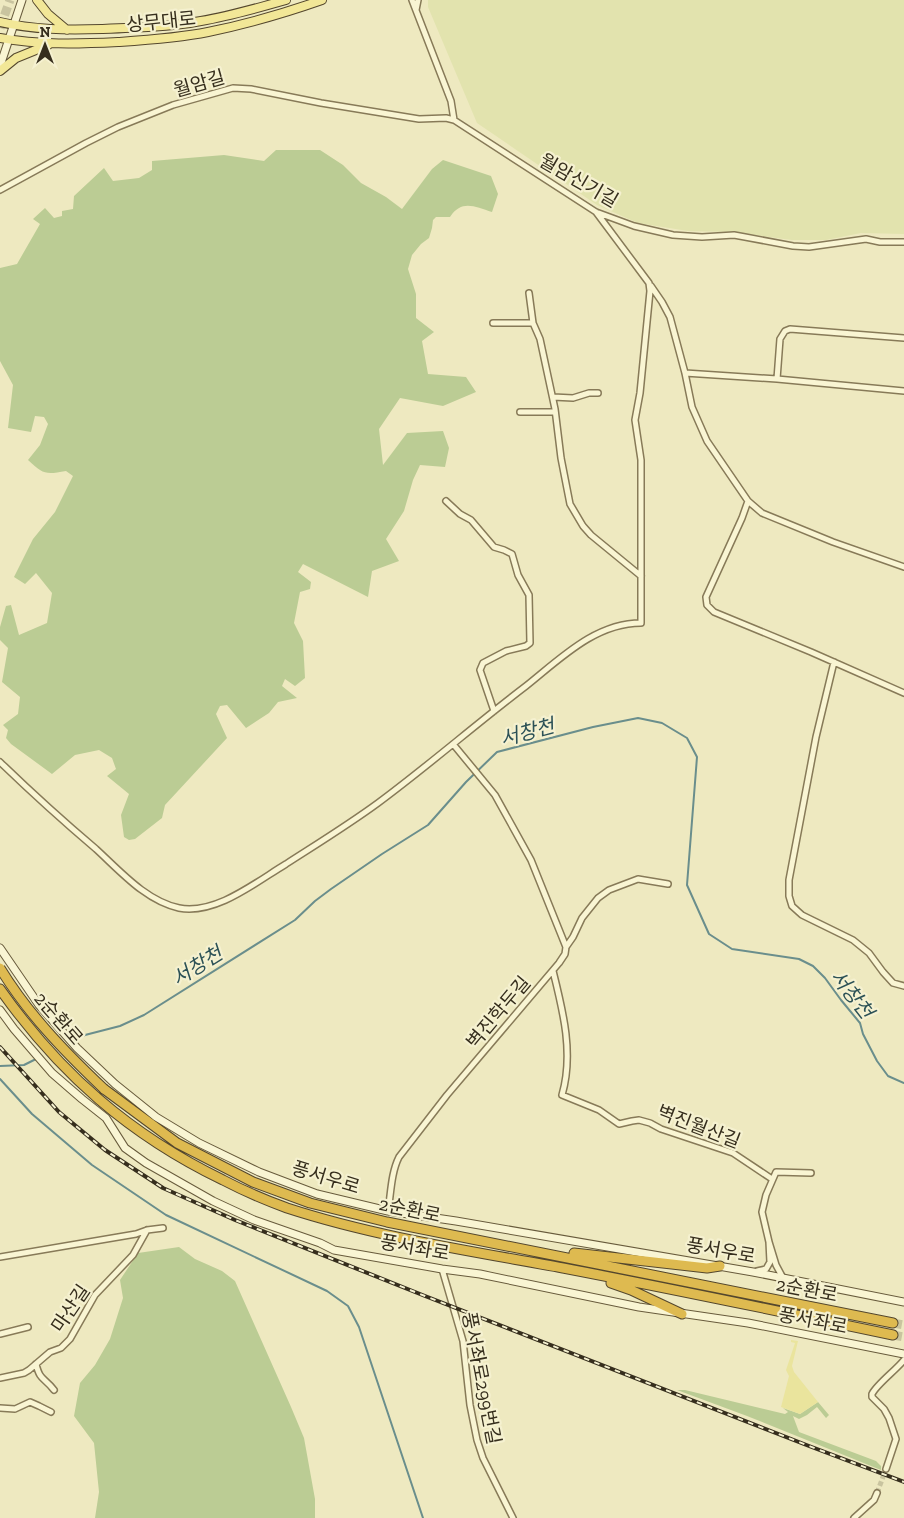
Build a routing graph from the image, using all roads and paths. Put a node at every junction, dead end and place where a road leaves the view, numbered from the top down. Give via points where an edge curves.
1 (22, 0) edge
2 (37, 0) edge
3 (286, 0) edge
4 (322, 0) edge
5 (412, 0) edge
6 (418, 0) edge
7 (416, 11) junction
8 (0, 22) edge
9 (13, 25) junction
10 (67, 30) junction
11 (4, 38) edge
12 (50, 44) junction
13 (0, 66) edge
14 (0, 71) edge
15 (454, 120) junction
16 (0, 190) edge
17 (596, 212) junction
18 (904, 242) edge
19 (649, 283) junction
20 (528, 293) dead end
21 (493, 323) dead end
22 (533, 323) junction
23 (904, 338) edge
24 (685, 373) junction
25 (777, 379) junction
26 (904, 391) edge
27 (598, 393) dead end
28 (553, 398) junction
29 (520, 412) dead end
30 (556, 412) junction
31 (446, 501) dead end
32 (748, 501) junction
33 (904, 567) edge
34 (640, 576) junction
35 (834, 662) junction
36 (904, 693) edge
37 (494, 711) junction
38 (453, 744) junction
39 (0, 762) edge
40 (668, 884) dead end
41 (566, 947) junction
42 (0, 948) edge
43 (0, 968) edge
44 (553, 971) junction
45 (0, 974) edge
46 (24, 984) junction
47 (904, 986) edge
48 (0, 989) edge
49 (0, 1010) edge
50 (811, 1173) dead end
51 (772, 1179) junction
52 (388, 1211) junction
53 (163, 1228) dead end
54 (147, 1230) junction
55 (769, 1242) junction
56 (523, 1248) junction
57 (0, 1257) edge
58 (720, 1266) junction
59 (442, 1269) junction
60 (576, 1271) junction
61 (753, 1272) junction
62 (783, 1278) junction
63 (904, 1302) edge
64 (682, 1314) junction
65 (893, 1323) tunnel mouth
66 (28, 1327) dead end
67 (0, 1334) edge
68 (893, 1335) tunnel mouth
69 (904, 1354) edge
70 (904, 1360) edge
71 (36, 1364) junction
72 (0, 1378) edge
73 (54, 1390) dead end
74 (0, 1408) edge
75 (51, 1412) dead end
76 (886, 1468) tunnel mouth
77 (877, 1493) tunnel mouth
78 (513, 1518) edge
79 (854, 1518) edge

1 - 9 street
2 - 10 main road
3 - 10 main road, 상무대로 via 201,22
4 - 12 main road, 상무대로 via 255,22 207,33 159,39
5 - 7 street
6 - 7 street
7 - 15 street via 451,101
8 - 9 main road, 상무대로
9 - 10 main road, 상무대로
9 - 11 street
11 - 12 main road, 상무대로
11 - 13 street
12 - 14 main road via 16,58
15 - 16 street, 월암길 via 419,119 233,88 173,105 118,127
15 - 17 street, 월암신기길
17 - 18 street, 월암신기길 via 634,226 673,235 740,236 809,247 866,239
17 - 19 street
19 - 24 street via 670,317
19 - 34 street via 635,420 641,460
20 - 22 street
21 - 22 street
22 - 28 street via 540,339
23 - 25 street via 790,329 780,339
24 - 25 street
24 - 32 street via 692,407 707,441
25 - 26 street
27 - 28 street
28 - 30 street
29 - 30 street
30 - 34 street via 570,504 591,535
31 - 37 street via 471,520 494,547 512,554 529,595 530,642 483,663 480,670
32 - 33 street via 762,513
32 - 35 street via 706,597 707,605 714,612
34 - 37 street via 641,623 611,627 585,640
35 - 36 street
35 - 47 street via 816,737 789,880 789,896 792,906 802,915 854,940 870,952 893,983
37 - 38 street
38 - 39 street via 362,815 239,894 213,905 187,908 161,902 134,883
38 - 41 street via 495,795 531,860
40 - 41 street, 벽진학두길 via 638,878 609,890 591,904
41 - 44 street, 벽진학두길
42 - 46 street, 풍서우로
43 - 56 highway, 2순환로, bridge via 70,1057 104,1089 177,1143 253,1182 310,1203
44 - 51 street, 벽진월산길 via 567,1042 567,1079 562,1094 599,1110 619,1124 639,1120 733,1153
44 - 52 street, 벽진학두길 via 399,1157
45 - 46 street via 13,974
46 - 52 street, 풍서우로 via 77,1048 156,1117 199,1143 259,1172 317,1194
48 - 60 highway, 2순환로 via 39,1040 96,1098 145,1136 189,1164 286,1208 321,1218 388,1235
49 - 59 street, 풍서좌로 via 43,1064 106,1118 125,1148 146,1163 254,1220 334,1250
50 - 51 street via 776,1172
51 - 55 street via 762,1212
52 - 58 street, 풍서우로
53 - 54 street
54 - 57 street
54 - 71 street, 마산길 via 133,1255 95,1295 70,1340
55 - 61 street via 771,1257 768,1266 763,1271
55 - 62 street
56 - 58 highway via 707,1268
56 - 65 highway, 2순환로
58 - 61 street, 풍서우로
59 - 64 street, 풍서좌로
59 - 78 street, 풍서좌로299번길 via 463,1340 477,1440
60 - 64 highway via 631,1290
60 - 68 highway, 2순환로
61 - 62 street, 풍서우로
62 - 63 street, 풍서우로
64 - 69 street, 풍서좌로 via 748,1323
66 - 67 street
70 - 76 street via 872,1394 884,1409 896,1439
71 - 72 street, 마산길 via 24,1373
71 - 73 street via 39,1376
74 - 75 street via 15,1409 30,1402
77 - 79 street via 874,1500

